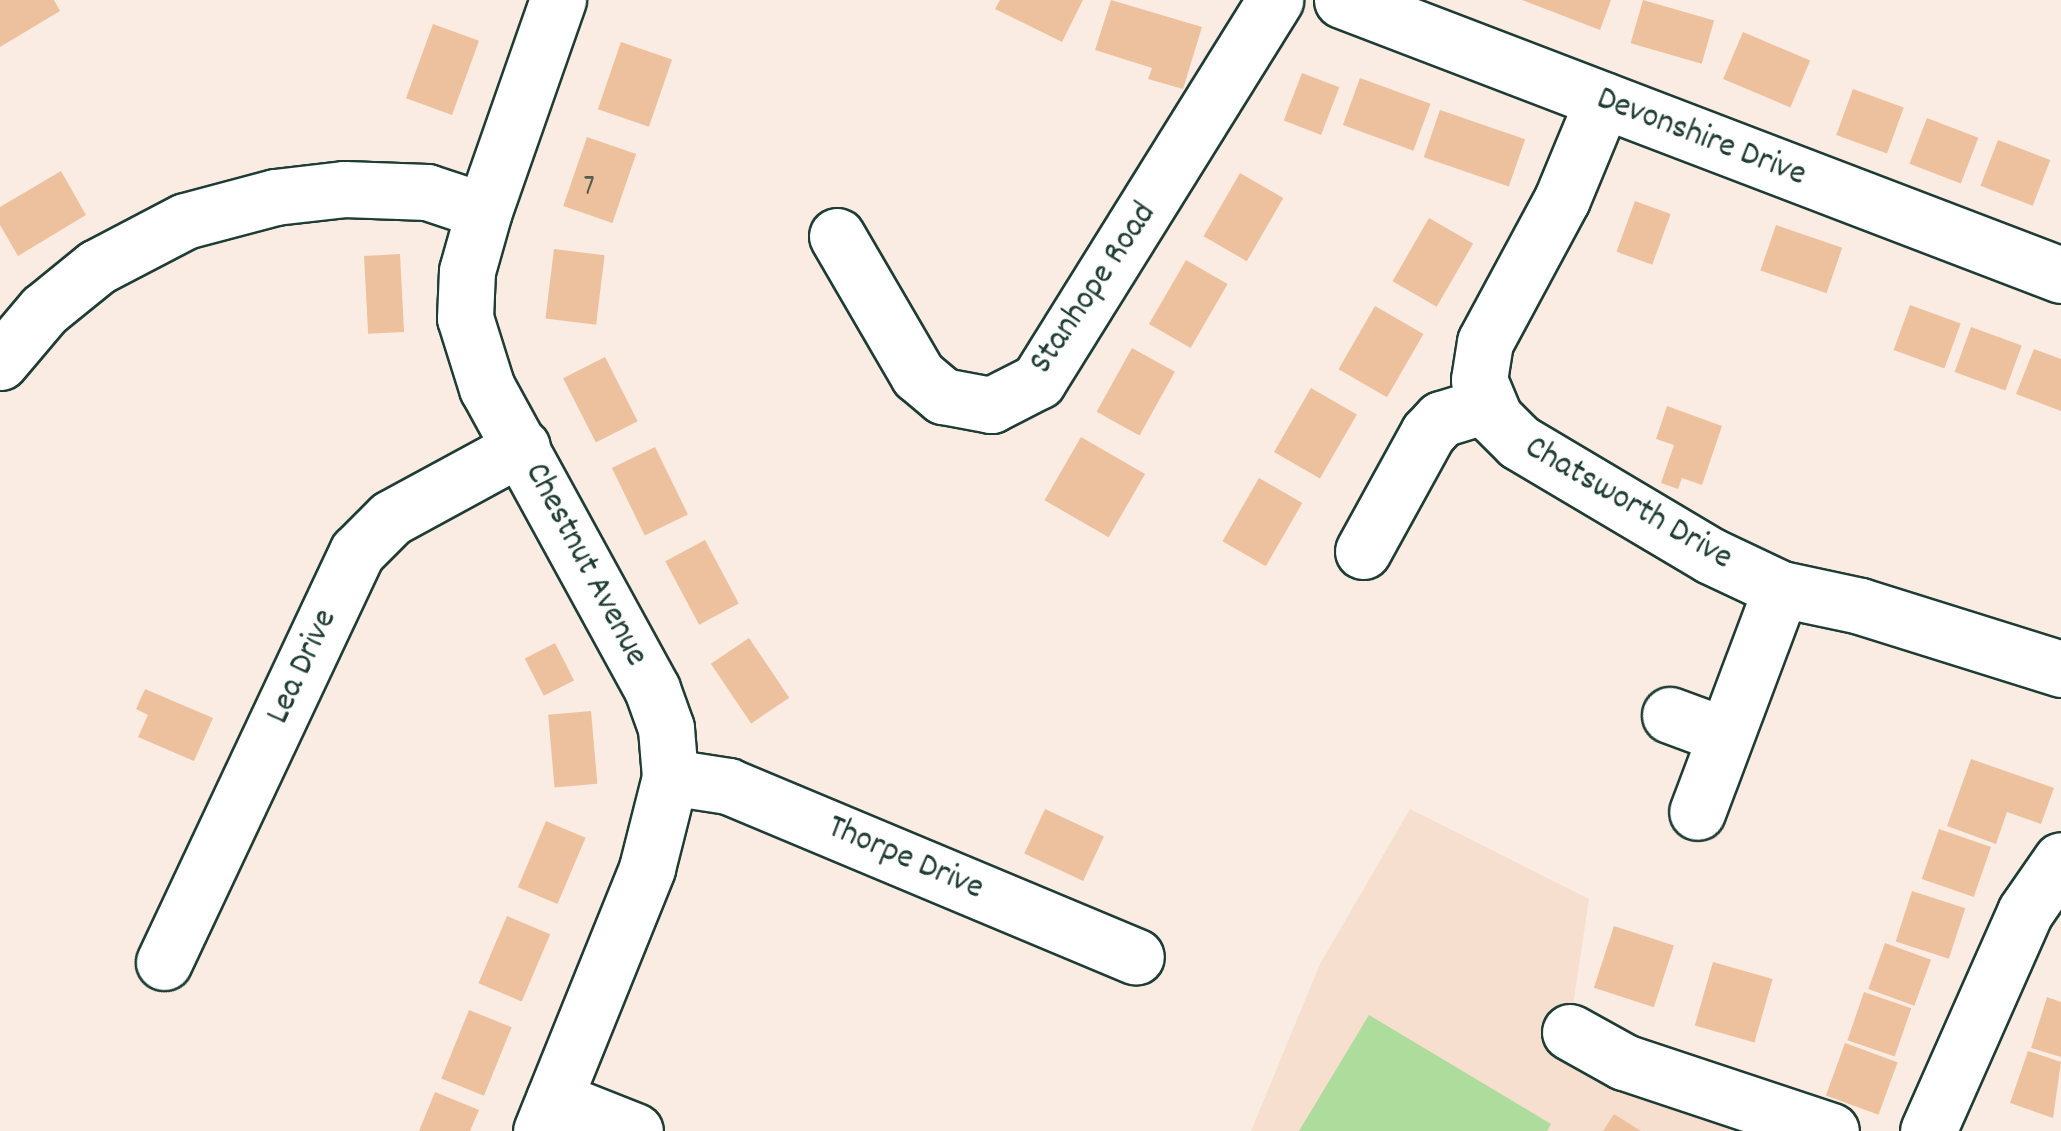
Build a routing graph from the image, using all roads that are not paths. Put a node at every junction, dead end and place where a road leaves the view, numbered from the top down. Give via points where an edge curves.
1 (558, 0) edge
2 (1275, 0) edge
3 (1342, 0) edge
4 (1603, 100) junction
5 (484, 211) junction
6 (837, 236) dead end
7 (2061, 275) edge
8 (0, 362) edge
9 (1488, 405) junction
10 (522, 446) junction
11 (1363, 551) dead end
12 (1781, 589) junction
13 (2061, 669) edge
14 (1670, 716) dead end
15 (1724, 735) junction
16 (670, 777) junction
17 (1697, 812) dead end
18 (2061, 860) edge
19 (1136, 957) dead end
20 (164, 962) dead end
21 (1570, 1032) dead end
22 (548, 1115) edge
23 (636, 1131) edge
24 (1829, 1131) edge
25 (1928, 1131) edge

1 - 5 street, Chestnut Avenue
2 - 6 street, Stanhope Road via 1038,381 992,405 944,396 918,375
3 - 4 street, Devonshire Drive
4 - 7 street, Devonshire Drive
4 - 9 street via 1562,199 1485,342 1479,380
5 - 8 street via 426,192 358,188 276,197 185,221 97,267 34,321
5 - 10 street, Chestnut Avenue via 467,271 468,337 487,388
9 - 11 street via 1441,419 1428,433
9 - 12 street, Chatsworth Drive via 1519,442 1711,556
10 - 16 street, Chestnut Avenue via 652,689 666,728
10 - 20 street, Lea Drive via 391,518 357,552
12 - 13 street, Chatsworth Drive via 1983,668
12 - 15 street
14 - 15 street
15 - 17 street
16 - 19 street, Thorpe Drive via 728,786
16 - 22 street, Chestnut Avenue via 647,868
18 - 25 street via 2025,912
21 - 24 street via 1624,1062
22 - 23 street

